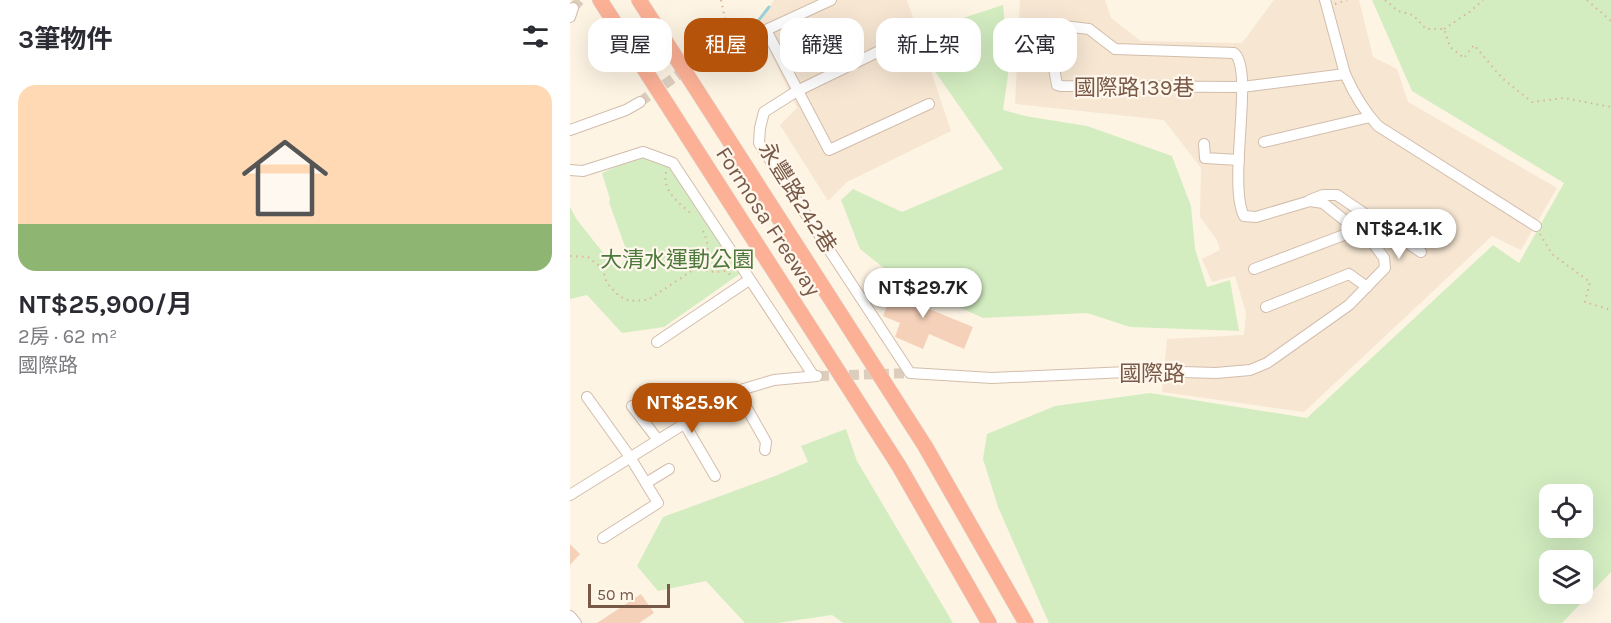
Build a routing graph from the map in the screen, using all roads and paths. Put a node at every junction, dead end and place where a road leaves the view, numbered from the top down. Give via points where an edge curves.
1 (600, 0) edge
2 (639, 0) edge
3 (721, 0) edge
4 (831, 0) edge
5 (1325, 0) edge
6 (1385, 0) edge
7 (1483, 0) edge
8 (1587, 0) edge
9 (726, 18) edge
10 (1611, 21) edge
11 (1444, 29) junction
12 (876, 53) edge
13 (1345, 74) junction
14 (1242, 87) junction
15 (797, 91) junction
16 (640, 102) tunnel mouth
17 (929, 104) dead end
18 (1611, 107) edge
19 (1370, 117) junction
20 (570, 130) edge
21 (1264, 142) dead end
22 (1204, 144) dead end
23 (1239, 160) junction
24 (675, 167) junction
25 (570, 170) edge
26 (1310, 201) junction
27 (1536, 226) joint
28 (1357, 230) junction
29 (1421, 252) dead end
30 (570, 255) edge
31 (702, 264) junction
32 (1254, 270) dead end
33 (749, 280) junction
34 (739, 287) junction
35 (1367, 287) junction
36 (1266, 307) dead end
37 (1611, 310) edge
38 (657, 342) dead end
39 (910, 373) joint
40 (737, 391) junction
41 (588, 397) dead end
42 (632, 406) dead end
43 (684, 423) junction
44 (658, 440) junction
45 (765, 450) dead end
46 (630, 456) junction
47 (669, 469) dead end
48 (715, 476) dead end
49 (646, 483) junction
50 (570, 495) edge
51 (603, 538) dead end
52 (570, 616) edge
53 (576, 623) edge
54 (989, 623) edge
55 (1026, 623) edge

1 - 54 highway, Formosa Freeway via 899,466
2 - 55 highway, Formosa Freeway via 925,446
3 - 9 path
4 - 15 street via 766,30
5 - 13 street
6 - 11 path via 1398,11 1413,15 1426,29
7 - 11 path
8 - 10 path
11 - 18 path via 1450,47 1464,58 1474,45 1502,78 1532,102 1564,98
12 - 15 street, 永豐路242巷
13 - 14 street
13 - 19 street
14 - 14 street, 國際路139巷 via 1057,85 1053,63 1055,26 1089,29 1115,49 1234,53 1239,57
14 - 23 street
15 - 17 street via 829,150
15 - 39 street, 永豐路242巷 via 764,112 759,143
16 - 20 street
19 - 21 street
19 - 27 street via 1378,126
22 - 23 street via 1205,158
23 - 26 street via 1238,196 1244,216 1256,217
24 - 25 street via 643,152 584,171
24 - 31 path via 667,169 665,176 671,196 698,219 709,244
24 - 33 street
26 - 28 street, 國際路 via 1323,203
26 - 29 street via 1323,195 1337,195
27 - 37 path via 1552,254 1590,282 1585,302
28 - 32 street
28 - 35 street, 國際路 via 1384,258 1385,268
30 - 31 path via 588,257 602,267 607,284 630,301 648,300
31 - 34 path via 707,271 731,273
33 - 34 street
33 - 40 street via 816,375 774,380
34 - 38 street
35 - 36 street via 1349,274
35 - 39 street, 國際路 via 1349,306 1267,363 1250,370 1149,370 992,378
40 - 43 street
40 - 45 street via 766,442
41 - 46 street
42 - 44 street
43 - 44 street
43 - 48 street
44 - 46 street
46 - 49 street
46 - 50 street
47 - 49 street
49 - 51 street via 658,503
52 - 53 street

